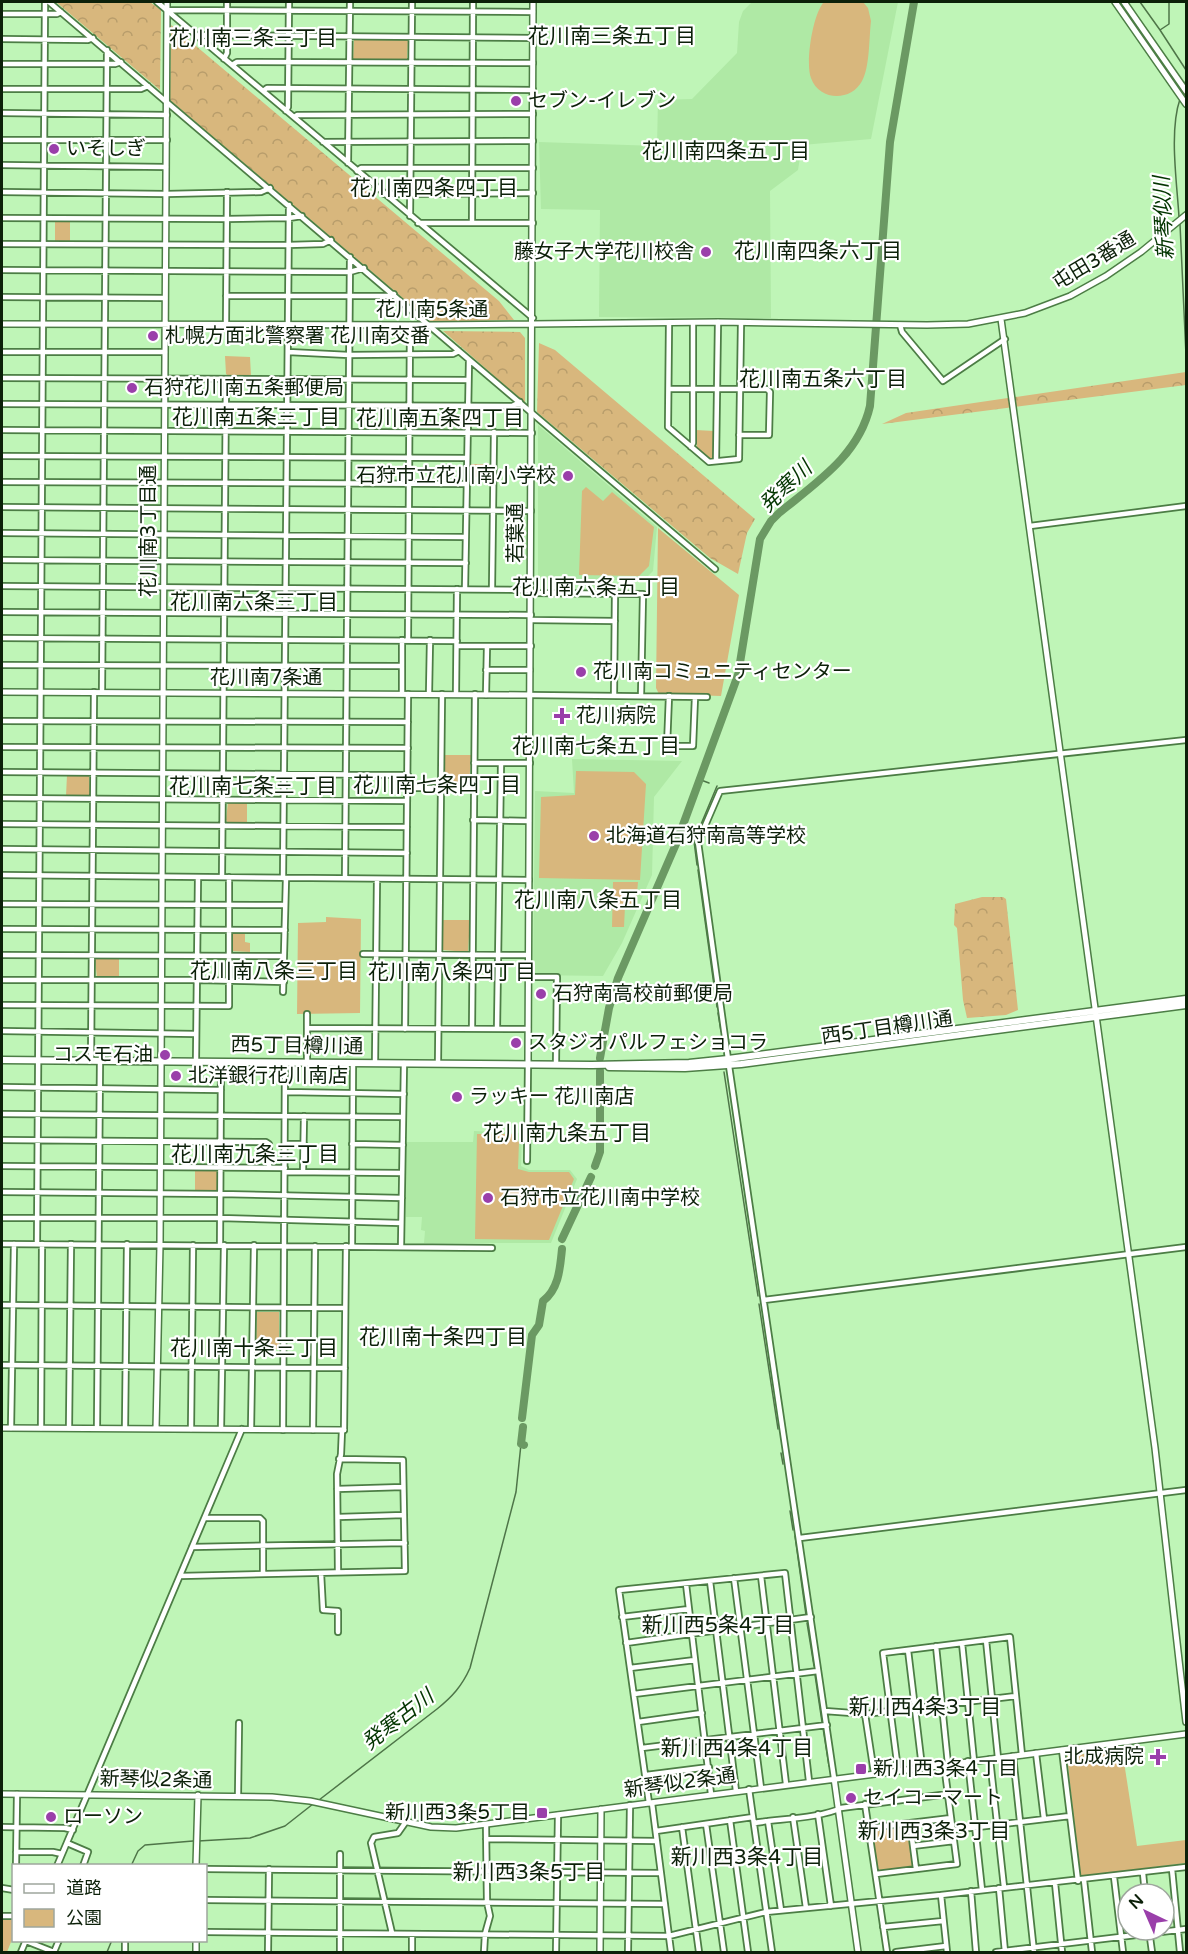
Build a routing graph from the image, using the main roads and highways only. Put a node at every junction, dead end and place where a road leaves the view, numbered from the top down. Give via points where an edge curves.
1 (1186, 999) edge
2 (1186, 1005) edge
3 (1096, 1014) junction
4 (2, 1060) edge

1 - 3 main road, 西5丁目樽川通
2 - 3 main road, 西5丁目樽川通
3 - 4 main road, 西5丁目樽川通 via 674,1068

